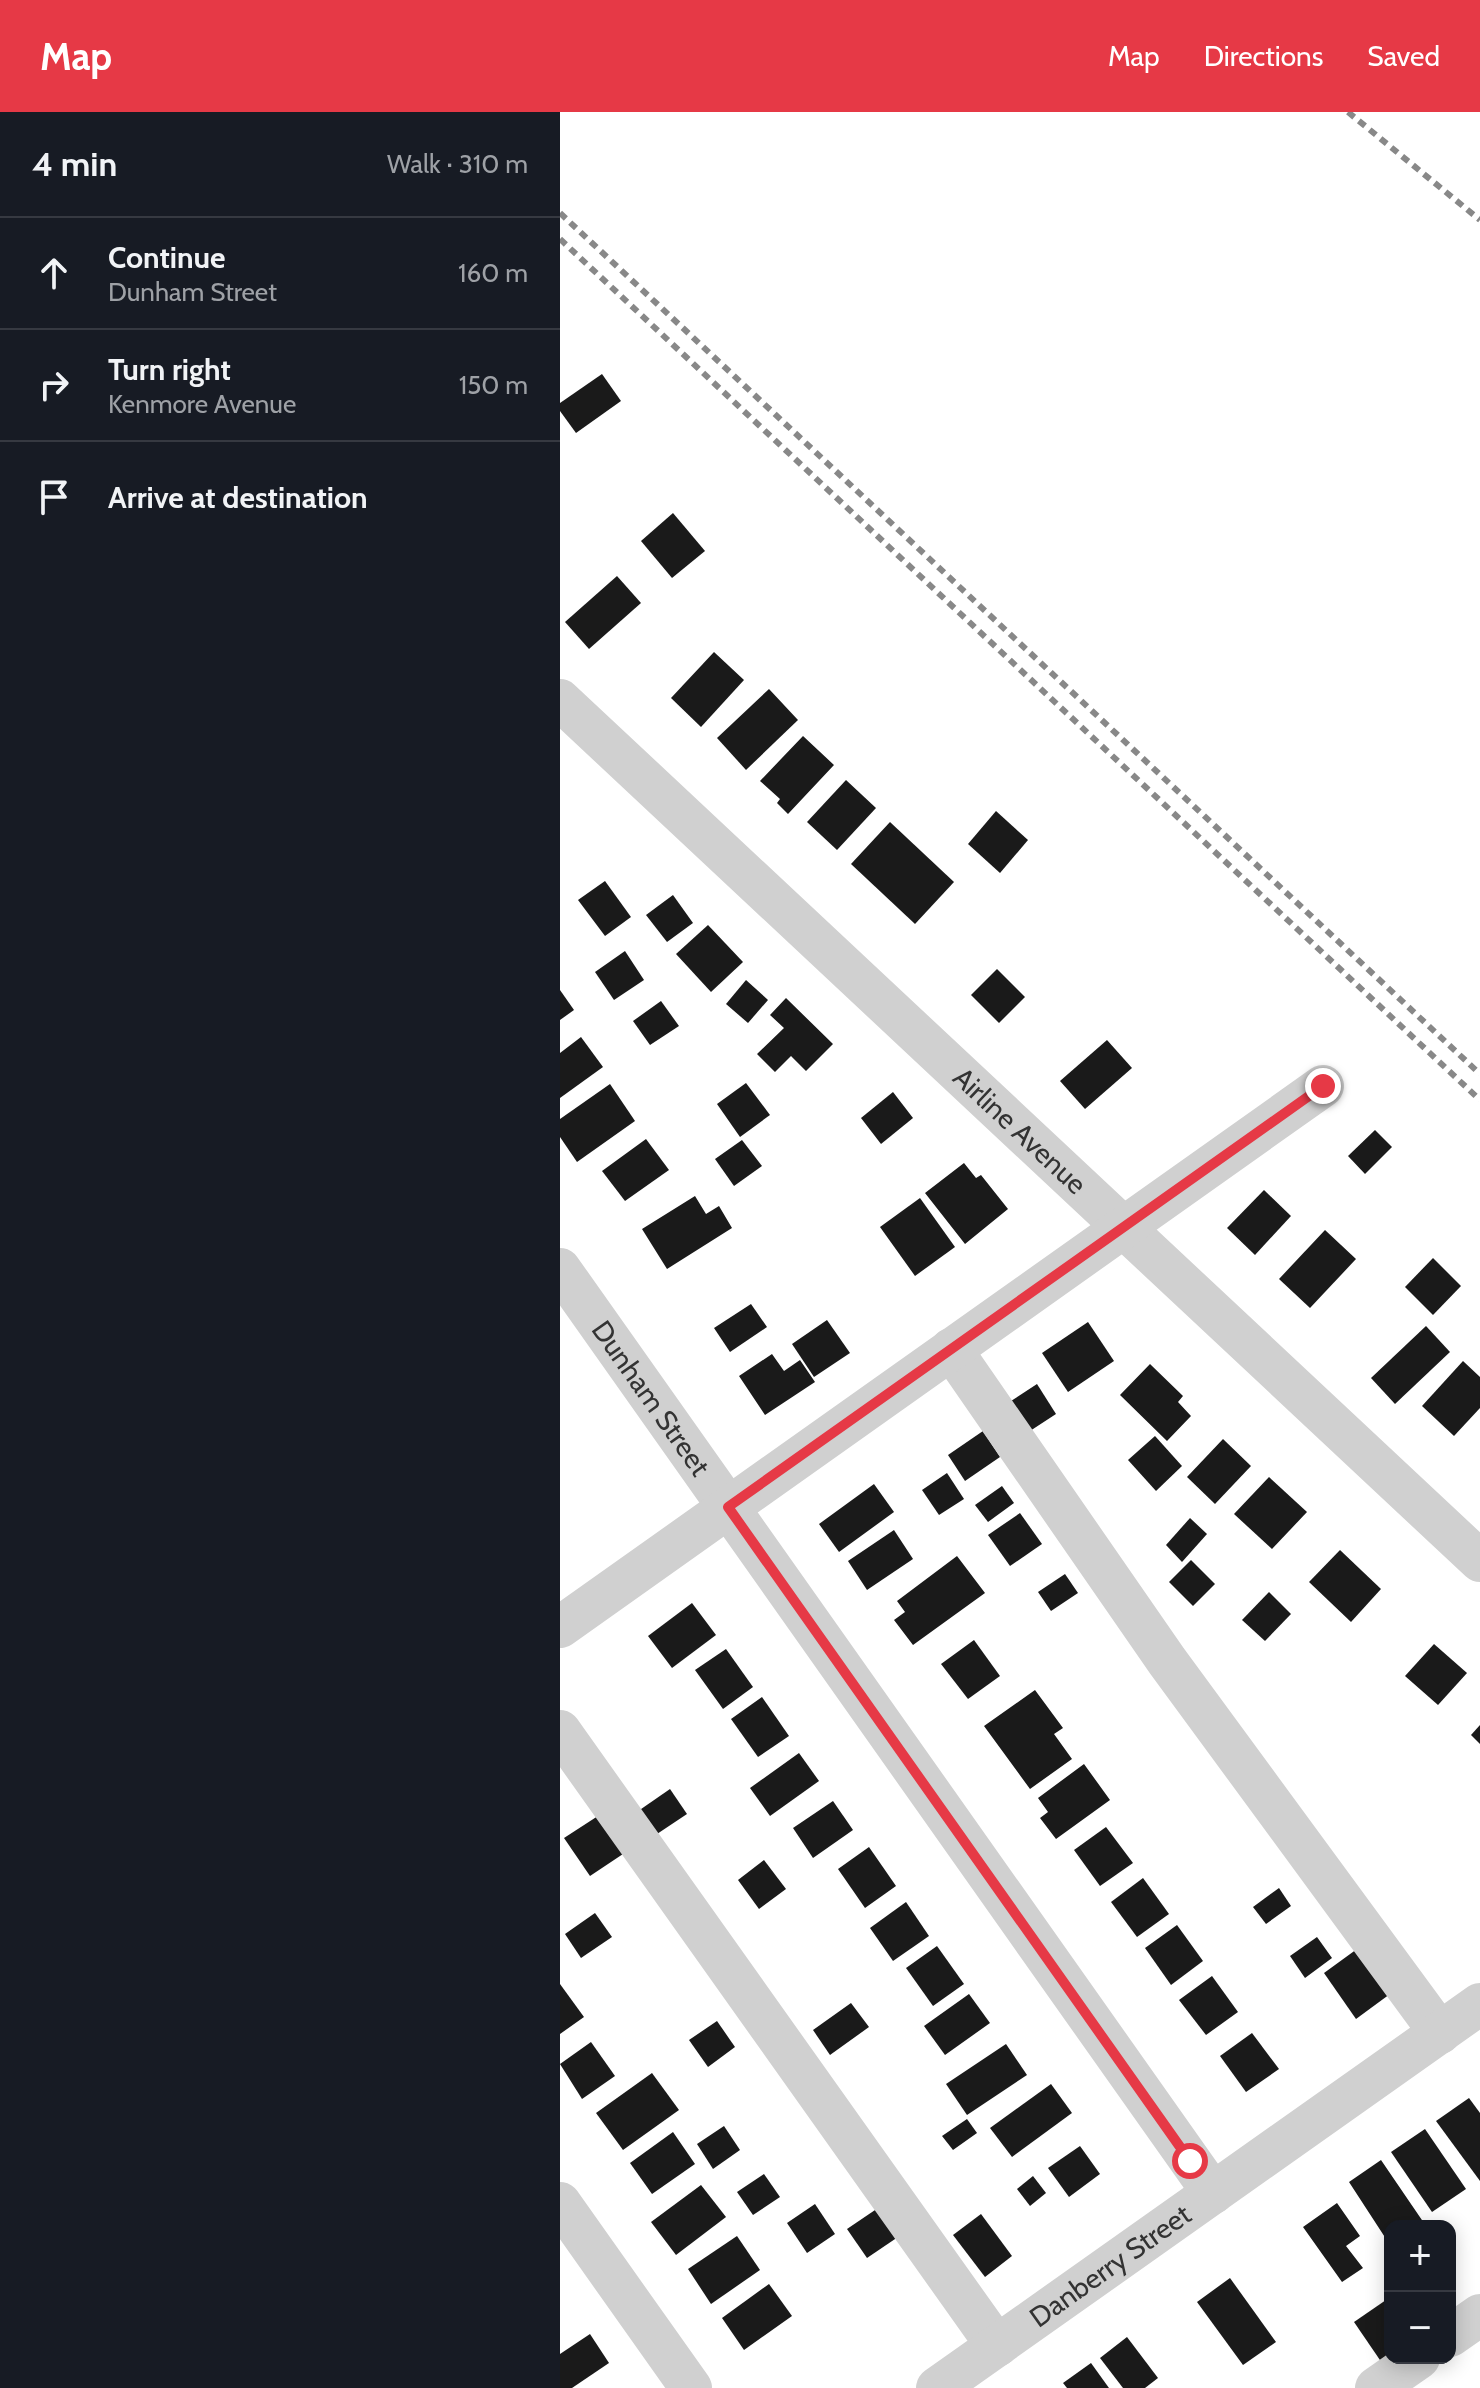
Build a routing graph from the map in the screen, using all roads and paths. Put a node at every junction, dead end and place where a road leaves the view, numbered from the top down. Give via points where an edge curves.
1 (560, 700) edge
2 (1323, 1086) dead end
3 (1123, 1227) junction
4 (560, 1269) edge
5 (951, 1349) junction
6 (728, 1507) junction
7 (1480, 1561) edge
8 (560, 1627) edge
9 (560, 1731) edge
10 (1480, 2004) edge
11 (1440, 2033) junction
12 (1213, 2193) junction
13 (560, 2203) edge
14 (1480, 2315) edge
15 (1456, 2332) edge
16 (1410, 2364) edge
17 (985, 2366) edge
18 (691, 2388) edge
19 (937, 2388) edge
20 (1376, 2388) edge

1 - 3 street, Airline Avenue
2 - 3 street
3 - 5 street
3 - 7 street, Airline Avenue
4 - 6 street, Dunham Street
5 - 6 street
5 - 11 street via 1167,1661
6 - 8 street
6 - 12 street, Dunham Street
9 - 17 street
10 - 11 street, Danberry Street
11 - 12 street, Danberry Street
12 - 17 street, Danberry Street
13 - 18 street
14 - 15 street
16 - 20 street
17 - 19 street, Danberry Street

